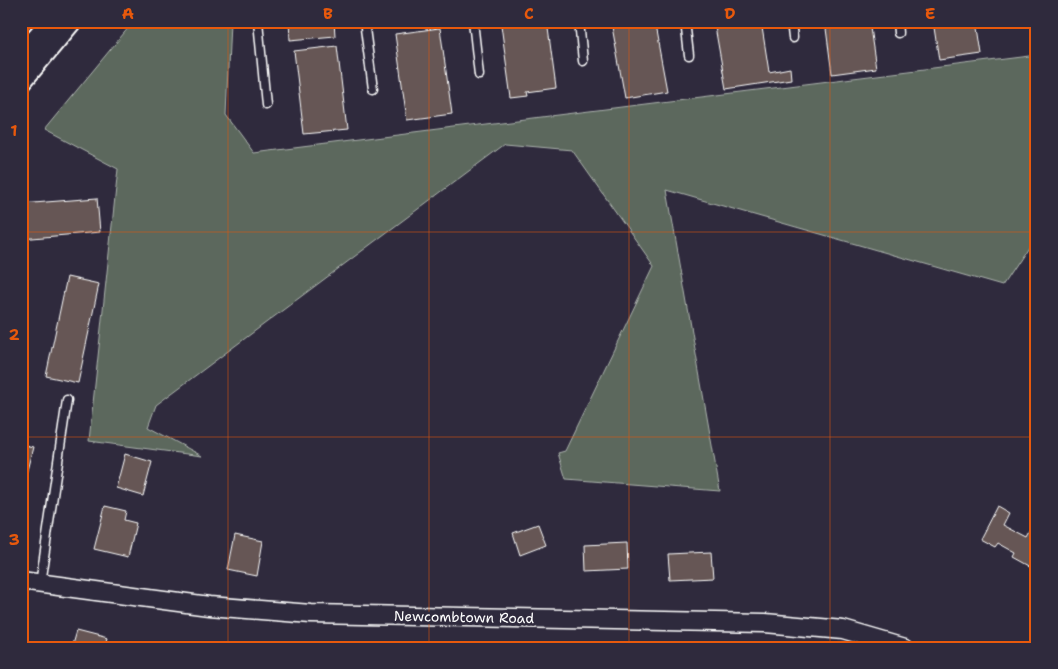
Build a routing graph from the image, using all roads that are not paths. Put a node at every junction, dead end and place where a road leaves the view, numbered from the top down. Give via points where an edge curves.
1 (51, 21) edge
2 (71, 21) edge
3 (258, 21) edge
4 (364, 21) edge
5 (473, 21) edge
6 (579, 21) edge
7 (685, 21) edge
8 (791, 21) edge
9 (897, 21) edge
10 (898, 33) dead end
11 (793, 38) dead end
12 (689, 55) dead end
13 (21, 57) edge
14 (583, 62) dead end
15 (479, 75) dead end
16 (21, 81) edge
17 (372, 89) dead end
18 (266, 105) dead end
19 (67, 400) dead end
20 (21, 581) edge
21 (40, 584) junction
22 (905, 648) edge

1 - 13 main road
2 - 16 main road
3 - 18 lane
4 - 17 lane
5 - 15 lane
6 - 14 lane
7 - 12 lane
8 - 11 lane
9 - 10 lane
19 - 21 lane
20 - 21 street, Newcombtown Road
21 - 22 street, Newcombtown Road via 209,606 311,614 818,626

